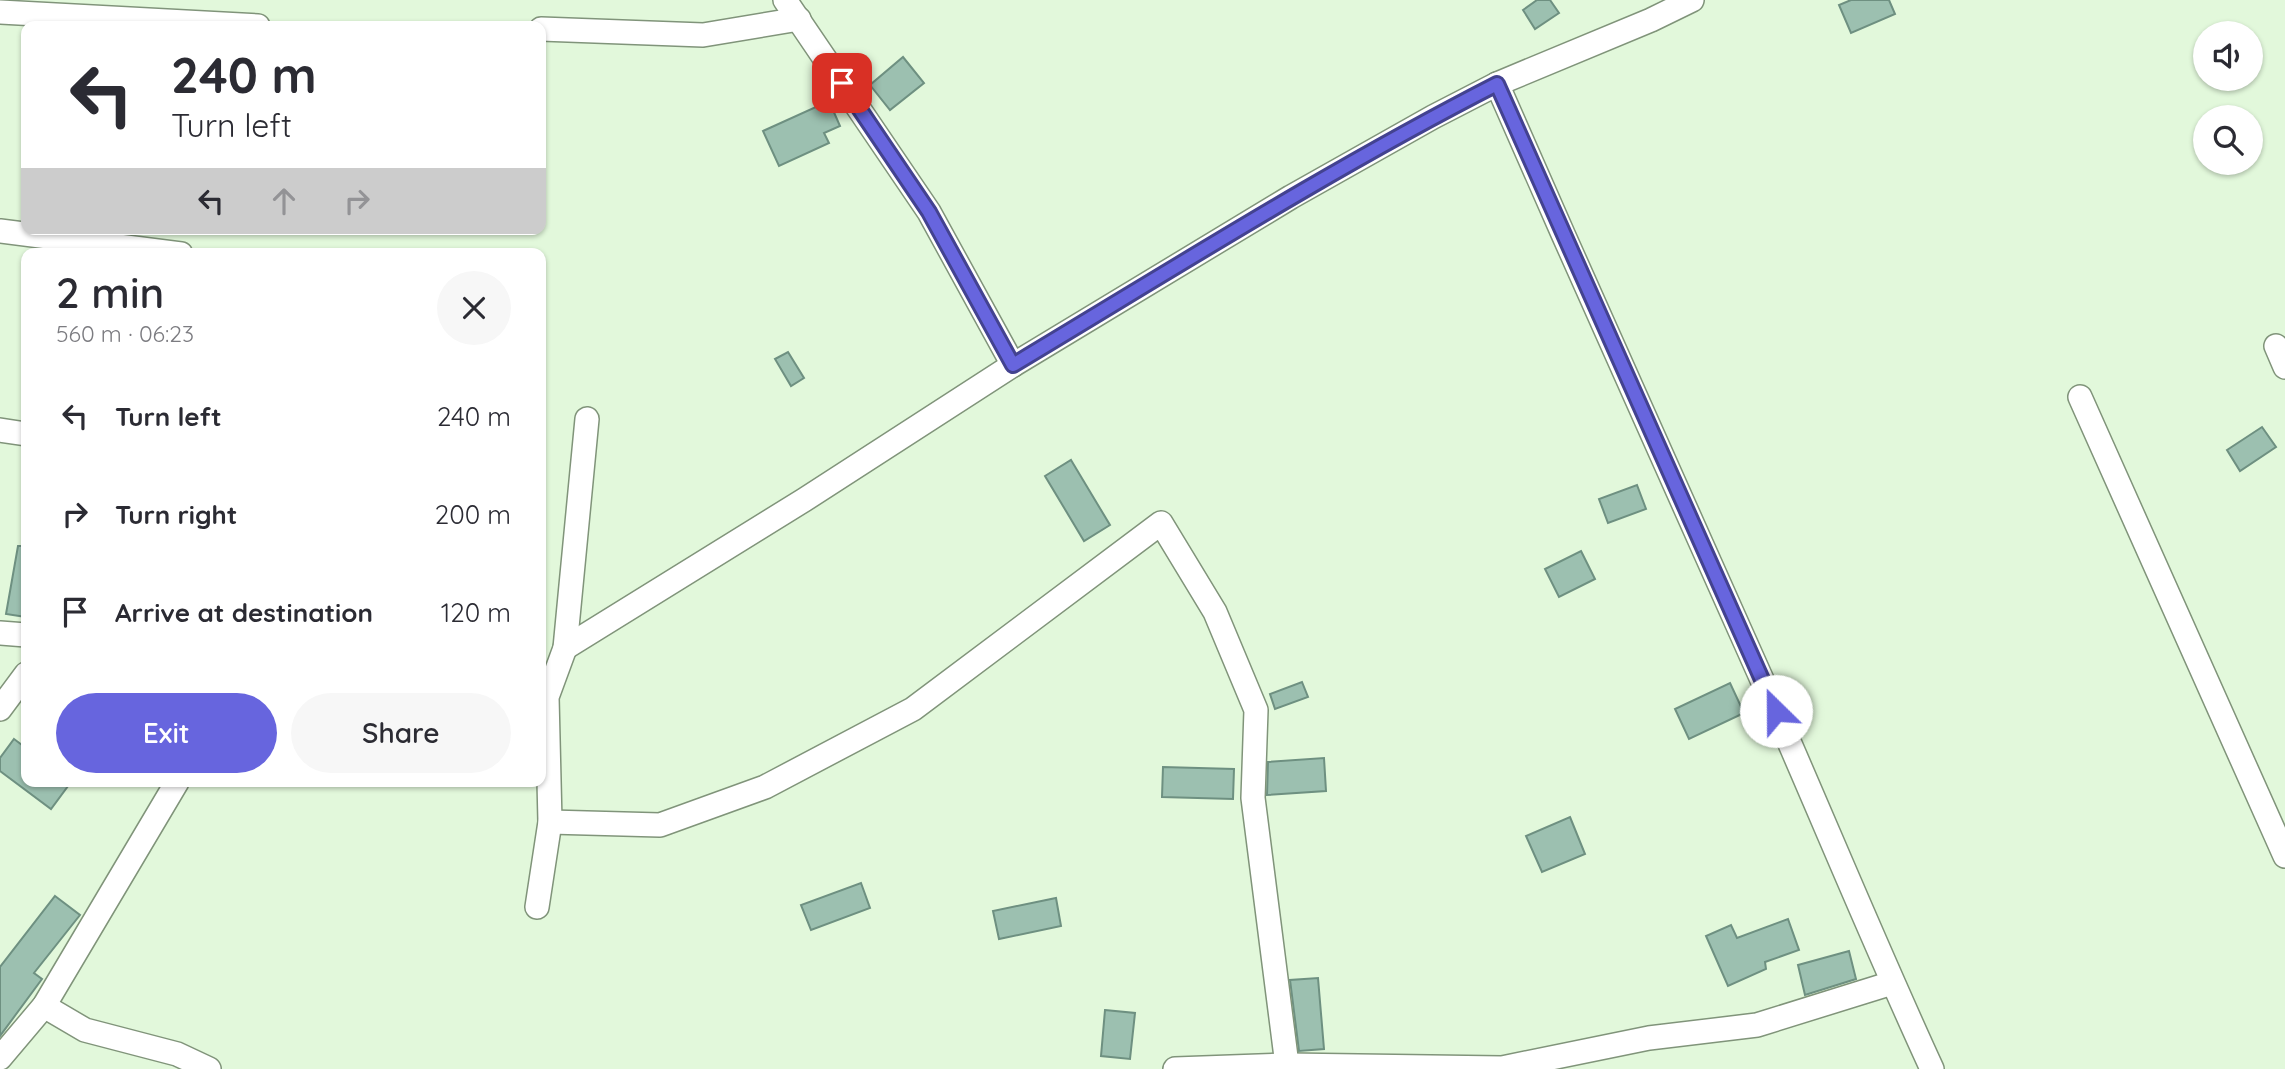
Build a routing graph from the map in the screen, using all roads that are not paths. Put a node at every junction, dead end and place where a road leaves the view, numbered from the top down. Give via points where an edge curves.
1 (785, 0) edge
2 (1692, 0) edge
3 (0, 12) edge
4 (799, 19) junction
5 (166, 21) edge
6 (546, 29) edge
7 (1497, 84) junction
8 (0, 231) edge
9 (21, 234) edge
10 (31, 235) edge
11 (134, 248) edge
12 (1013, 365) junction
13 (2080, 397) dead end
14 (587, 419) dead end
15 (0, 430) edge
16 (21, 433) edge
17 (0, 632) edge
18 (21, 634) edge
19 (565, 648) junction
20 (21, 681) edge
21 (546, 691) edge
22 (0, 709) edge
23 (546, 738) edge
24 (174, 787) edge
25 (550, 822) junction
26 (2285, 856) edge
27 (537, 907) dead end
28 (1892, 983) junction
29 (44, 1006) junction
30 (0, 1058) edge
31 (1287, 1065) junction
32 (209, 1069) edge
33 (1175, 1069) edge
34 (1932, 1069) edge

1 - 4 street
2 - 7 street
3 - 5 street
4 - 6 street via 703,35
4 - 12 street via 929,212
7 - 12 street via 1291,198
7 - 28 street
8 - 9 street
10 - 11 street
12 - 19 street
13 - 26 street
14 - 19 street
15 - 16 street
17 - 18 street
19 - 21 street
20 - 22 street
23 - 25 street
24 - 29 street
25 - 27 street
25 - 31 street via 660,825 765,787 913,709 1161,523 1215,612 1256,710 1253,798
28 - 31 street via 1757,1025 1649,1038 1502,1068
28 - 34 street
29 - 30 street
29 - 32 street via 85,1030 177,1054
31 - 33 street

